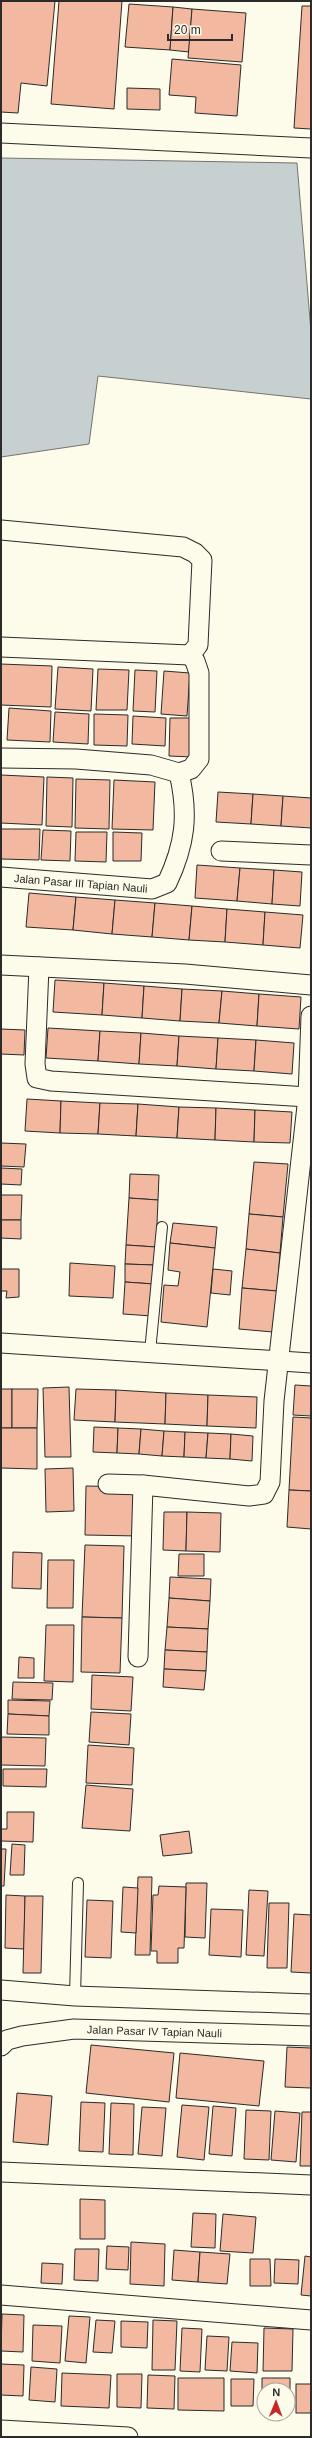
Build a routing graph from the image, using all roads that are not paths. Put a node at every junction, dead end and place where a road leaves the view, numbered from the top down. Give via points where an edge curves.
1 (1, 133) edge
2 (311, 148) edge
3 (1, 530) edge
4 (1, 647) edge
5 (190, 655) junction
6 (1, 758) edge
7 (179, 773) junction
8 (221, 851) dead end
9 (311, 855) edge
10 (1, 877) edge
11 (1, 965) edge
12 (38, 967) junction
13 (311, 985) edge
14 (311, 1016) edge
15 (308, 1097) junction
16 (162, 1227) dead end
17 (1, 1343) edge
18 (150, 1352) junction
19 (278, 1361) junction
20 (311, 1363) edge
21 (108, 1484) dead end
22 (143, 1485) junction
23 (138, 1657) dead end
24 (78, 1884) dead end
25 (1, 1990) edge
26 (75, 1996) junction
27 (311, 2004) edge
28 (311, 2036) edge
29 (1, 2046) edge
30 (1, 2172) edge
31 (311, 2185) edge
32 (1, 2295) edge
33 (311, 2320) edge
34 (1, 2430) edge
35 (128, 2437) edge

1 - 2 street
3 - 5 street via 183,547 195,553 202,560 198,645
4 - 5 street
5 - 7 street via 195,661 198,673 199,759 191,769
6 - 7 street via 76,759 151,765
7 - 10 street, Jalan Pasar III Tapian Nauli via 185,808 182,847 167,883 152,889
8 - 9 street
11 - 12 street
12 - 13 street via 185,974
12 - 15 street via 35,1064 37,1078 51,1081
14 - 15 street
15 - 19 street
16 - 18 lane
17 - 18 street
18 - 19 street
19 - 20 street
19 - 22 street via 270,1482 264,1494 249,1496
21 - 22 street
22 - 23 street
24 - 26 lane
25 - 26 street
26 - 27 street
28 - 29 street, Jalan Pasar IV Tapian Nauli via 74,2029 22,2036 7,2040
30 - 31 street
32 - 33 street
34 - 35 street

